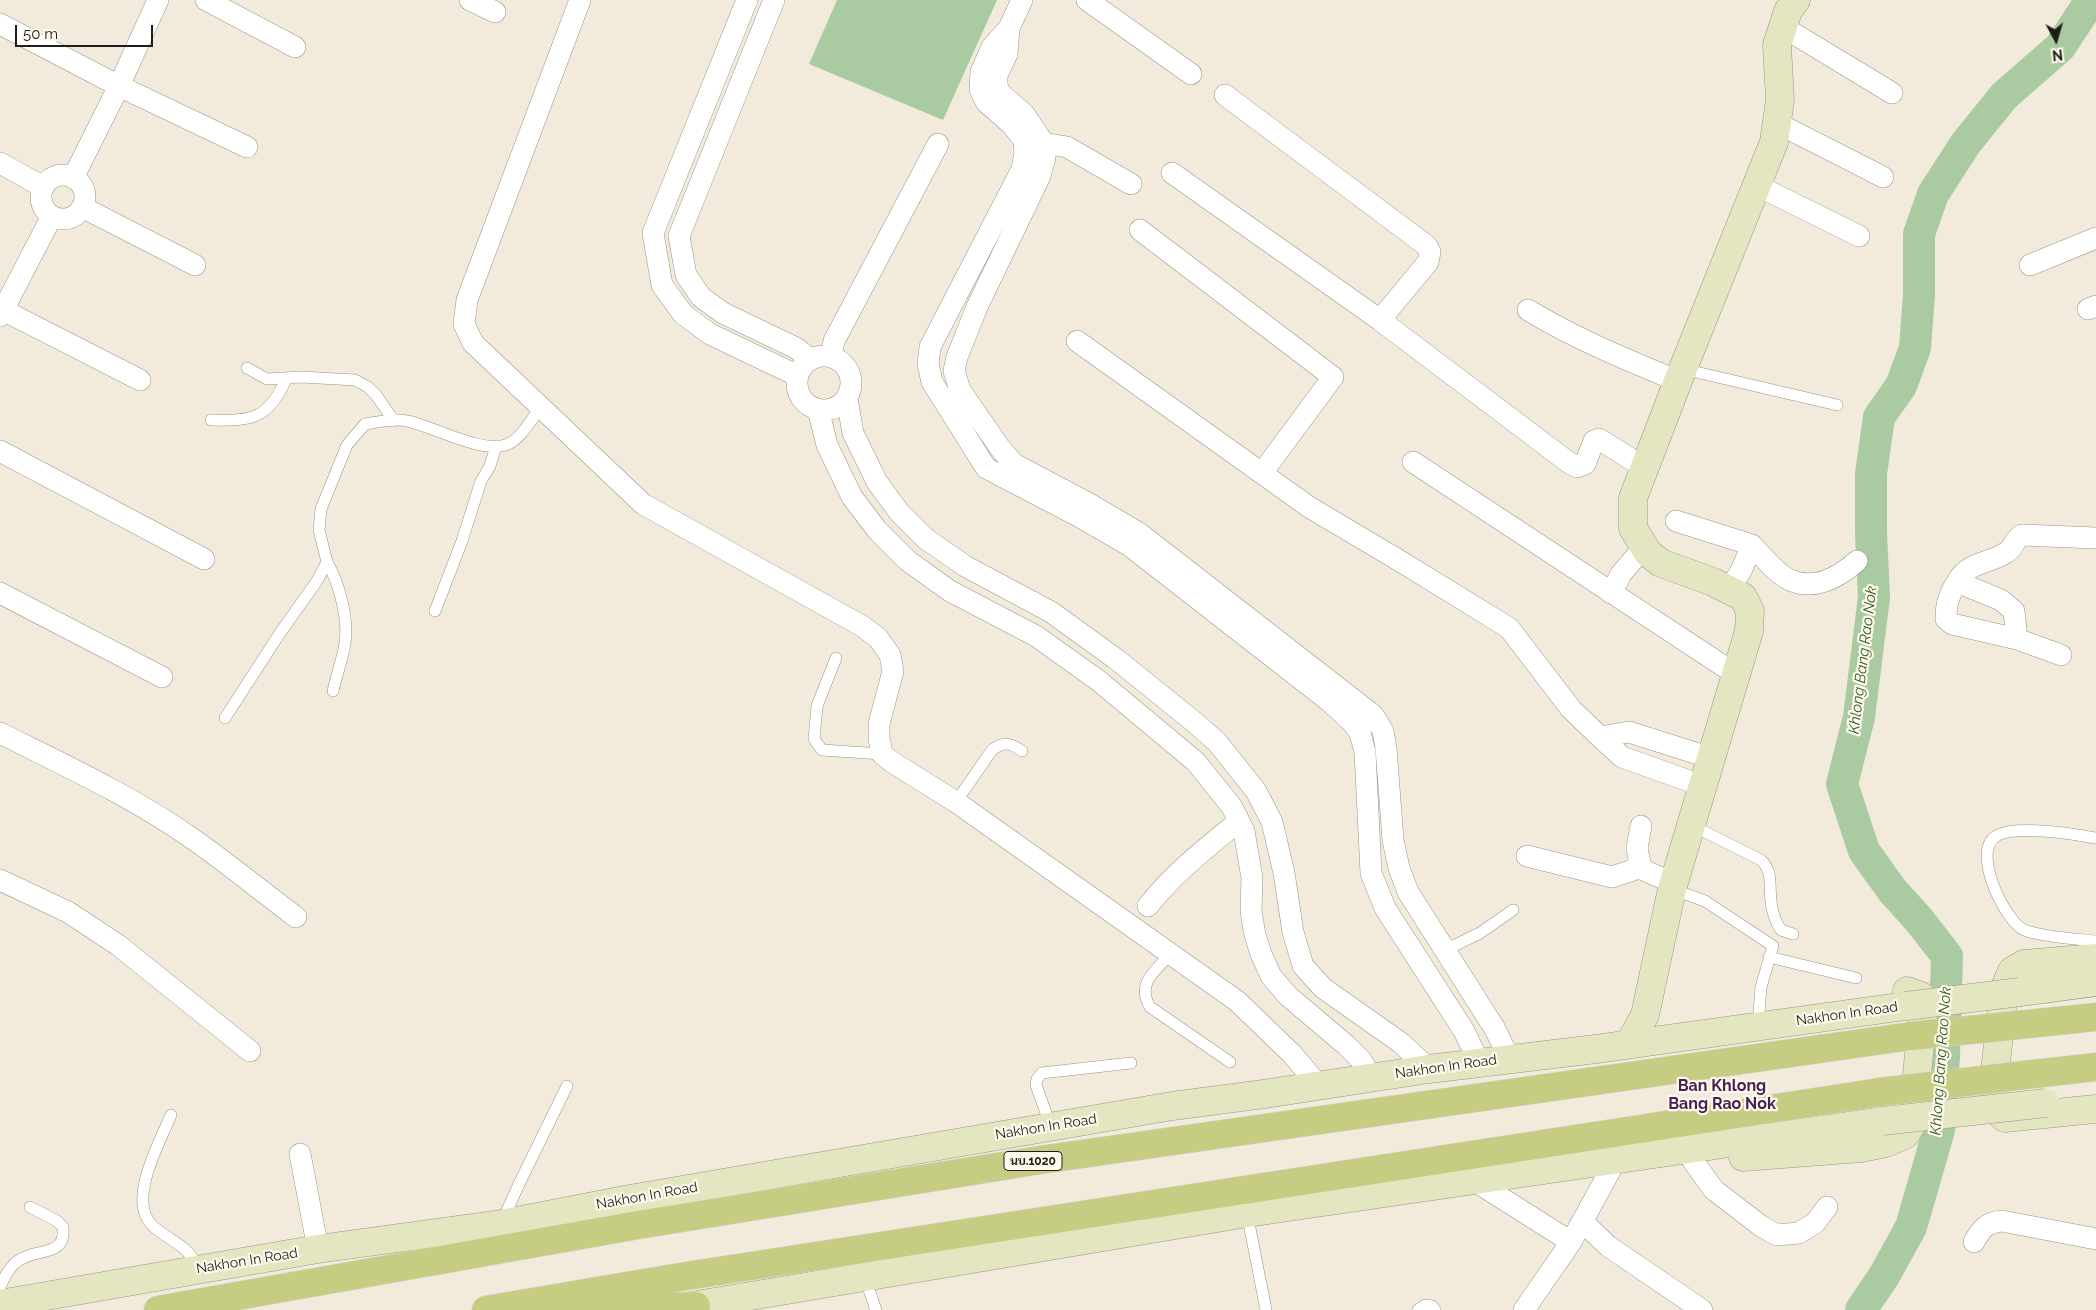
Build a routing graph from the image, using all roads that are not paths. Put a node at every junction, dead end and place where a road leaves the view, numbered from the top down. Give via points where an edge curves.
1 (158, 0) edge
2 (206, 0) edge
3 (470, 0) edge
4 (580, 0) edge
5 (747, 0) edge
6 (774, 0) edge
7 (1022, 0) edge
8 (1087, 0) edge
9 (1796, 0) edge
10 (494, 12) dead end
11 (0, 24) edge
12 (1783, 26) junction
13 (728, 46) junction
14 (295, 47) dead end
15 (751, 55) junction
16 (1191, 74) dead end
17 (119, 86) junction
18 (1892, 93) dead end
19 (1226, 95) dead end
20 (1777, 123) junction
21 (1033, 141) junction
22 (938, 144) dead end
23 (247, 147) dead end
24 (0, 163) edge
25 (1172, 173) dead end
26 (1884, 177) dead end
27 (73, 178) junction
28 (1131, 184) dead end
29 (1758, 186) junction
30 (43, 187) junction
31 (82, 208) junction
32 (52, 216) junction
33 (1140, 230) dead end
34 (1860, 236) dead end
35 (2096, 238) edge
36 (195, 265) dead end
37 (2030, 265) dead end
38 (957, 294) junction
39 (977, 307) junction
40 (1528, 310) dead end
41 (1, 313) edge
42 (1380, 320) junction
43 (1076, 341) dead end
44 (831, 356) junction
45 (810, 359) junction
46 (247, 368) dead end
47 (1680, 375) junction
48 (798, 376) junction
49 (286, 379) junction
50 (140, 380) dead end
51 (847, 399) junction
52 (1838, 405) dead end
53 (541, 407) junction
54 (818, 409) junction
55 (211, 420) dead end
56 (394, 421) junction
57 (496, 446) junction
58 (0, 452) edge
59 (1413, 462) dead end
60 (1644, 468) junction
61 (1262, 473) junction
62 (1084, 510) junction
63 (1676, 521) dead end
64 (2096, 538) edge
65 (926, 539) junction
66 (1752, 545) junction
67 (1644, 547) junction
68 (204, 559) dead end
69 (908, 561) junction
70 (1857, 561) dead end
71 (327, 562) junction
72 (1957, 582) junction
73 (1729, 589) junction
74 (0, 593) edge
75 (1611, 593) junction
76 (436, 611) dead end
77 (2017, 639) junction
78 (2062, 655) dead end
79 (836, 658) dead end
80 (1737, 675) junction
81 (162, 677) dead end
82 (332, 691) dead end
83 (1334, 694) junction
84 (225, 718) dead end
85 (1193, 721) junction
86 (0, 733) edge
87 (1600, 737) junction
88 (1174, 743) junction
89 (1022, 751) dead end
90 (882, 754) junction
91 (1711, 758) junction
92 (1703, 786) junction
93 (956, 802) junction
94 (1239, 821) junction
95 (1691, 825) junction
96 (1641, 826) dead end
97 (2096, 838) edge
98 (1527, 856) dead end
99 (1640, 864) junction
100 (1284, 873) junction
101 (1252, 878) junction
102 (0, 880) edge
103 (1673, 886) junction
104 (1148, 906) dead end
105 (1513, 910) dead end
106 (1422, 913) junction
107 (296, 917) dead end
108 (1398, 928) junction
109 (1781, 930) junction
110 (1792, 934) dead end
111 (2096, 941) edge
112 (1772, 946) junction
113 (1445, 950) junction
114 (1171, 954) junction
115 (1769, 957) junction
116 (2096, 958) edge
117 (1856, 978) dead end
118 (2096, 982) edge
119 (1343, 1002) junction
120 (1759, 1012) junction
121 (2096, 1017) edge
122 (1320, 1022) junction
123 (1658, 1040) junction
124 (1629, 1044) junction
125 (250, 1051) dead end
126 (1509, 1058) junction
127 (1230, 1062) dead end
128 (1131, 1063) dead end
129 (1480, 1064) junction
130 (2096, 1068) edge
131 (1429, 1069) junction
132 (1372, 1078) junction
133 (567, 1086) dead end
134 (1318, 1086) junction
135 (2096, 1096) edge
136 (2096, 1109) edge
137 (171, 1115) dead end
138 (1051, 1127) junction
139 (300, 1154) dead end
140 (1622, 1158) junction
141 (1693, 1161) junction
142 (1473, 1180) junction
143 (30, 1207) dead end
144 (1827, 1208) dead end
145 (1247, 1213) junction
146 (1582, 1221) junction
147 (501, 1224) junction
148 (2096, 1239) edge
149 (1571, 1242) junction
150 (1974, 1242) dead end
151 (318, 1249) junction
152 (199, 1269) junction
153 (865, 1278) junction
154 (0, 1287) edge
155 (0, 1304) edge
156 (696, 1306) junction
157 (158, 1310) edge
158 (486, 1310) edge
159 (583, 1310) edge
160 (668, 1310) edge
161 (876, 1310) edge
162 (1266, 1310) edge
163 (1418, 1310) edge
164 (1435, 1310) edge
165 (1524, 1310) edge
166 (1702, 1310) edge

1 - 17 street
2 - 14 street
3 - 10 street
4 - 53 street via 467,300 464,324 473,343
5 - 13 street
6 - 15 street
7 - 21 street via 1009,28 992,47 981,72 980,90 986,102
8 - 16 street
9 - 12 main road
11 - 17 street
12 - 18 street
12 - 20 main road via 1777,45 1780,100
13 - 15 street
13 - 48 street via 653,233 662,285 683,314 710,334
15 - 45 street via 679,236 686,275 701,297 723,313 796,348
17 - 23 street
17 - 27 street
19 - 42 street via 1427,246 1430,252 1428,262
20 - 26 street
20 - 29 main road via 1774,142
21 - 28 street via 1067,147
21 - 38 street via 1025,153 1022,169
21 - 39 street via 1045,157 1040,176
22 - 44 street via 834,342
24 - 30 street
25 - 42 street
27 - 30 street via 56,176
27 - 31 street via 84,191
29 - 34 street
29 - 47 main road
30 - 32 street via 42,203
31 - 32 street via 69,218
31 - 36 street
32 - 41 street
33 - 61 street via 1332,377
35 - 37 street
38 - 39 street
38 - 62 street via 930,347 928,364 932,382 986,468
39 - 62 street via 954,371 960,390 1014,464
40 - 47 street via 1630,362
41 - 50 street
42 - 60 street via 1568,462 1577,467 1585,464 1594,441 1599,439
43 - 61 street
44 - 45 street
44 - 51 street via 841,361 852,379
45 - 48 street
46 - 49 lane via 268,379
47 - 52 lane
47 - 60 main road
48 - 54 street via 797,387 801,397
49 - 55 lane via 266,412 240,421
49 - 56 lane via 355,380 376,395
51 - 54 street via 828,410
51 - 65 street via 852,433 877,482 899,512
53 - 57 lane via 514,441
53 - 90 street via 643,504 878,638 890,655 892,671 879,724
54 - 69 street via 827,445 852,497 877,530
56 - 57 lane via 406,421 477,444
56 - 71 lane via 365,424 347,445 320,514 319,530
57 - 76 lane
58 - 68 street
59 - 75 street
60 - 67 main road via 1633,498 1633,528
61 - 87 street via 1309,507 1509,628 1571,710
62 - 83 street
63 - 66 street
64 - 72 street via 2022,535 2015,539 2008,552 1975,564
65 - 69 street
65 - 85 street via 965,566 1051,612
66 - 70 street via 1788,580 1804,583 1824,583
66 - 73 street
67 - 73 main road via 1661,563
67 - 75 street via 1621,574
69 - 88 street via 950,591 1036,636 1099,681
71 - 82 lane via 336,577 345,632 344,649
71 - 84 lane
72 - 77 street via 2009,605 2016,616
72 - 77 street via 1946,606 1946,618 1952,624
73 - 80 main road via 1743,597 1750,611 1749,631
74 - 81 street
75 - 80 street
77 - 78 street
79 - 90 lane via 817,706 814,739 822,750
80 - 91 main road
83 - 106 street via 1372,715 1384,731 1393,840 1408,892
83 - 108 street via 1360,732 1365,752 1371,873 1385,908
85 - 88 street
85 - 100 street via 1217,742 1256,791 1272,822
86 - 107 street via 65,765 181,831
87 - 91 street via 1629,732
87 - 92 street via 1622,757
88 - 94 street via 1196,762 1232,807
89 - 93 lane via 1011,743 999,744
90 - 93 street
91 - 92 main road
92 - 95 main road
93 - 114 street
94 - 101 street via 1244,831
94 - 104 street via 1186,864
95 - 103 main road
95 - 109 lane via 1767,866 1774,919
96 - 99 street via 1637,848
97 - 111 lane via 2057,832 2013,832 1997,835 1989,843 1986,856 1993,886 2023,930
98 - 99 street via 1612,876 1633,870
99 - 103 street via 1641,869
100 - 101 street
100 - 119 street via 1293,932 1303,966 1323,988
101 - 122 street via 1251,911 1261,954 1271,976 1288,996
102 - 125 street via 68,912 118,945
103 - 112 lane via 1705,901
103 - 124 main road via 1646,1015
105 - 113 lane via 1480,933
106 - 108 street
106 - 113 street
108 - 129 street via 1464,1031
109 - 110 lane
109 - 112 lane
112 - 115 lane
113 - 126 street via 1495,1029
114 - 127 lane via 1146,983 1145,998 1150,1007
114 - 134 street via 1238,1001 1292,1054
115 - 117 lane
115 - 120 lane via 1761,987
116 - 136 main road via 2024,964 2012,971 2004,990 1992,1098 1995,1109 2005,1118
118 - 123 main road, Nakhon In Road / นบ.1020, bridge
119 - 122 street
119 - 131 street via 1401,1043
120 - 123 main road via 1691,1024
120 - 141 main road via 1876,992 1910,991 1920,996 1924,1005 1912,1124 1905,1135 1861,1148
121 - 157 main road, Nakhon In Road / นบ.1020, bridge via 1911,1036 1040,1160 638,1225
122 - 132 street via 1361,1060
123 - 124 main road, Nakhon In Road / นบ.1020
124 - 126 main road, Nakhon In Road / นบ.1020
126 - 129 main road, Nakhon In Road / นบ.1020
128 - 138 lane via 1042,1073 1036,1079 1036,1085
129 - 131 main road, Nakhon In Road / นบ.1020
130 - 158 main road, bridge via 1880,1092 690,1275
131 - 132 main road, Nakhon In Road / นบ.1020
132 - 134 main road, Nakhon In Road / นบ.1020
133 - 147 lane
134 - 138 main road, Nakhon In Road / นบ.1020
135 - 140 main road, bridge via 1882,1121
137 - 152 lane via 146,1174 143,1198 146,1216 152,1226 185,1247
138 - 147 main road, Nakhon In Road / นบ.1020
139 - 151 street
140 - 141 main road
140 - 142 main road
140 - 146 street
141 - 144 street via 1714,1190 1776,1234 1798,1233 1815,1224
142 - 145 main road
142 - 149 street
143 - 154 lane via 63,1227 62,1242 57,1248 23,1257 15,1263
145 - 153 main road
145 - 162 lane
146 - 149 street
146 - 166 street via 1608,1246
147 - 151 main road, Nakhon In Road / นบ.1020
148 - 150 street via 2002,1221 1984,1227
149 - 165 street
151 - 152 main road, Nakhon In Road / นบ.1020
152 - 155 main road, Nakhon In Road / นบ.1020
153 - 156 main road
153 - 161 lane
156 - 159 main road
156 - 160 main road
163 - 164 lane via 1425,1305

